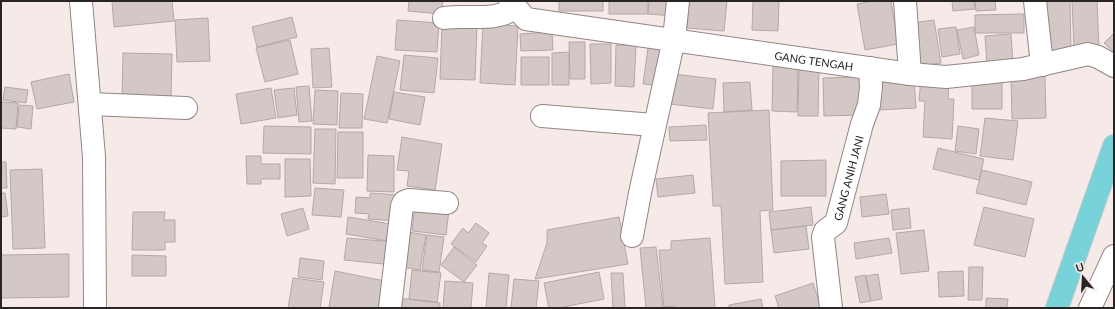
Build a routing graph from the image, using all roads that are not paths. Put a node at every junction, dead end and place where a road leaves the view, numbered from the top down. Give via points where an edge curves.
1 (81, 1) edge
2 (678, 1) edge
3 (905, 1) edge
4 (1035, 1) edge
5 (513, 4) edge
6 (444, 18) dead end
7 (674, 39) junction
8 (1042, 65) junction
9 (1114, 66) edge
10 (870, 68) junction
11 (910, 74) junction
12 (90, 104) junction
13 (186, 108) dead end
14 (542, 116) dead end
15 (654, 125) junction
16 (1114, 146) edge
17 (447, 203) dead end
18 (632, 236) dead end
19 (1114, 256) edge
20 (95, 308) edge
21 (390, 308) edge
22 (831, 308) edge
23 (1057, 308) edge
24 (1090, 308) edge

1 - 12 street
2 - 7 street
3 - 11 street
4 - 8 street
5 - 6 street via 511,11 495,15
5 - 7 street, GANG TENGAH via 526,18
7 - 10 street, GANG TENGAH
7 - 15 street
8 - 9 street, GANG TENGAH via 1088,54
8 - 11 street, GANG TENGAH via 946,77
10 - 11 street, GANG TENGAH
10 - 22 street, GANG ANIH JANI via 869,105 836,223 823,237
12 - 13 street
12 - 20 street via 94,157
14 - 15 street
15 - 18 street
16 - 23 main road
17 - 21 street via 409,200 402,206
19 - 24 street

